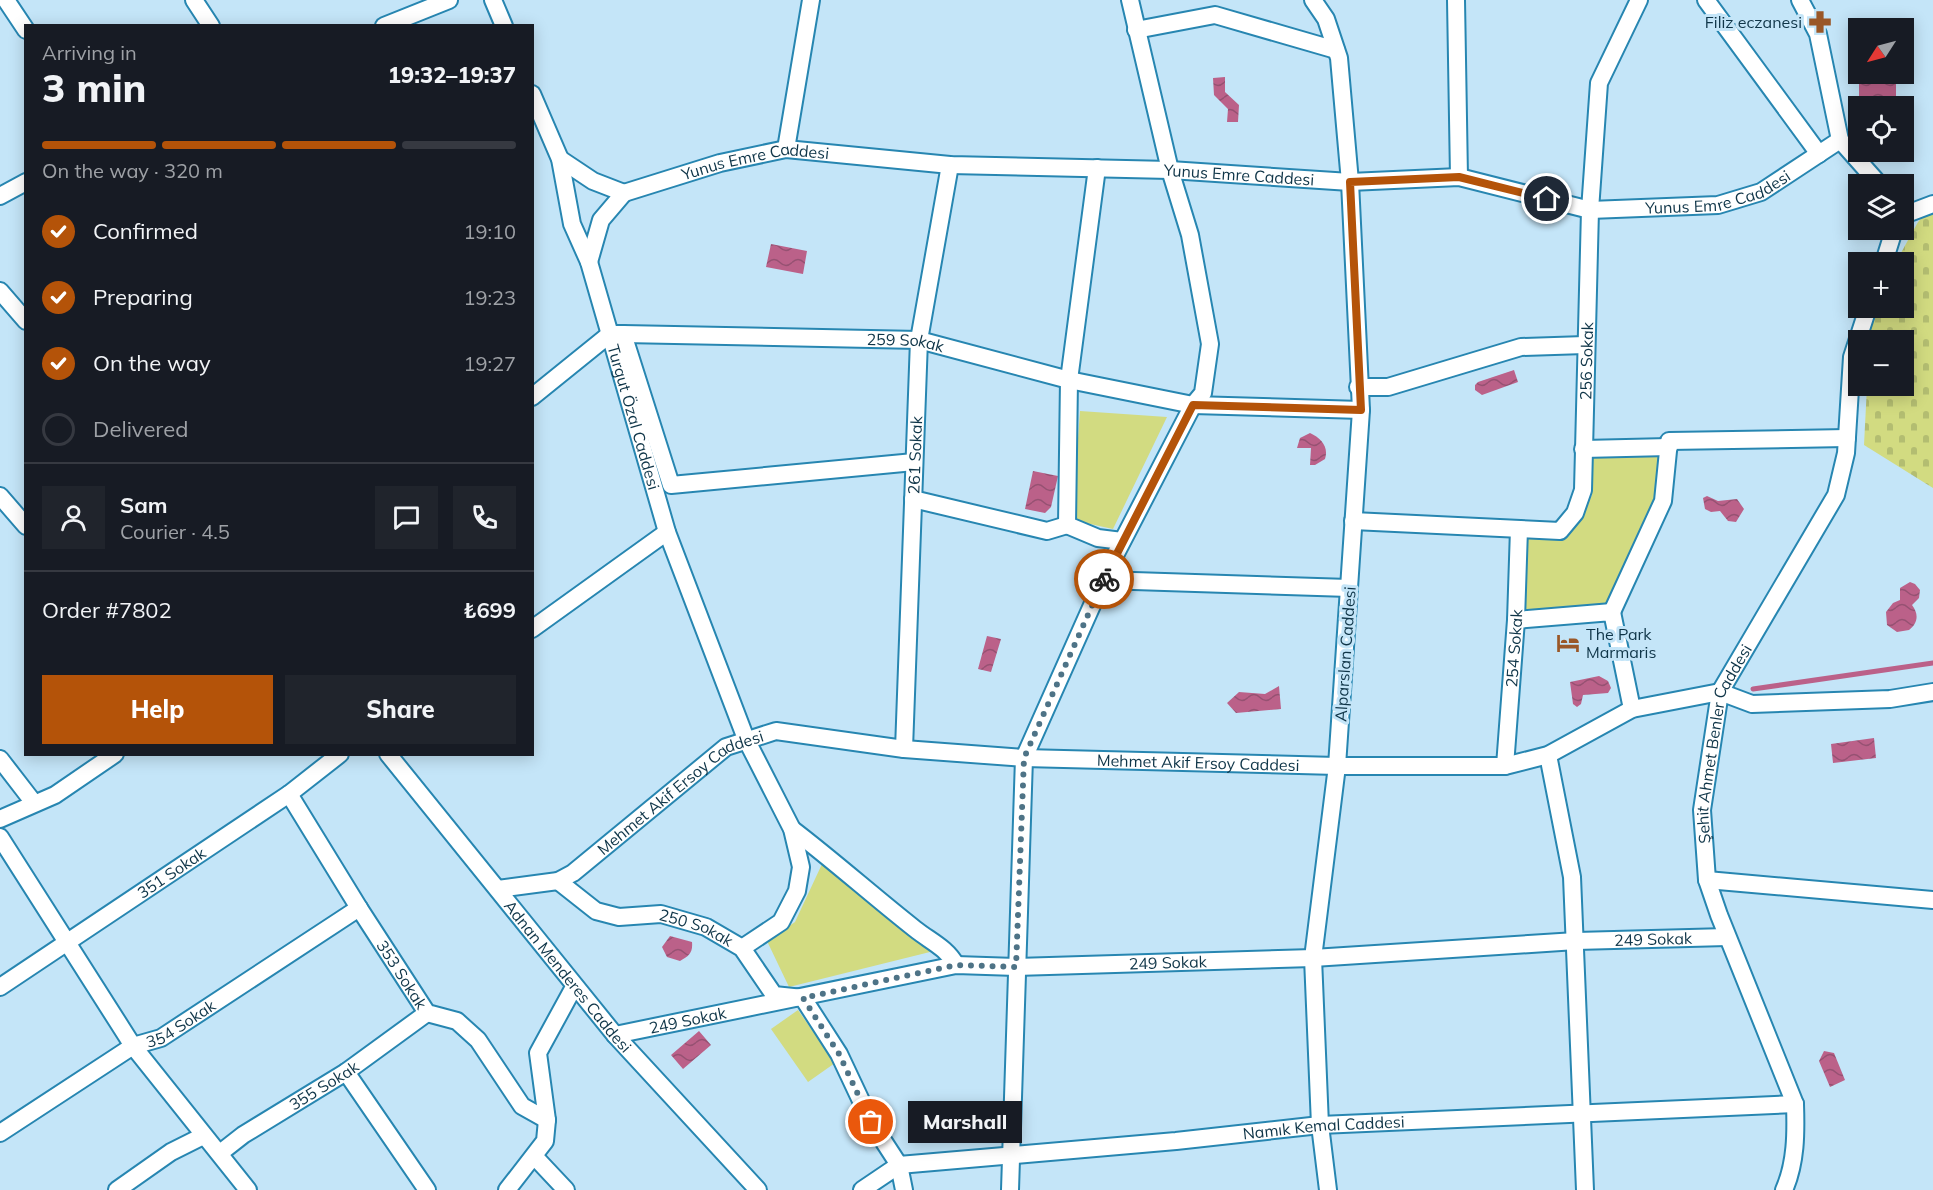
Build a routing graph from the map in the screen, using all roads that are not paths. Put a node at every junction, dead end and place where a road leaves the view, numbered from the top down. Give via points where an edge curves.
1 (6, 0) edge
2 (194, 0) edge
3 (449, 0) edge
4 (493, 0) edge
5 (811, 0) edge
6 (1130, 0) edge
7 (1313, 0) edge
8 (1456, 0) edge
9 (1639, 0) edge
10 (1706, 0) edge
11 (1800, 0) edge
12 (209, 24) edge
13 (389, 24) edge
14 (503, 24) edge
15 (24, 27) edge
16 (1136, 30) junction
17 (1336, 50) junction
18 (534, 99) edge
19 (1840, 140) junction
20 (786, 149) junction
21 (1819, 154) junction
22 (560, 159) junction
23 (950, 165) junction
24 (1097, 168) junction
25 (1170, 170) junction
26 (1870, 174) edge
27 (1459, 177) junction
28 (1350, 182) junction
29 (24, 183) edge
30 (624, 193) junction
31 (0, 196) edge
32 (1933, 204) edge
33 (1590, 210) junction
34 (1914, 211) edge
35 (589, 262) junction
36 (0, 291) edge
37 (1865, 318) edge
38 (24, 319) edge
39 (616, 334) junction
40 (919, 340) junction
41 (1585, 345) junction
42 (1069, 380) junction
43 (1358, 387) junction
44 (534, 396) edge
45 (1193, 405) junction
46 (1361, 410) junction
47 (1847, 438) junction
48 (1669, 447) junction
49 (1583, 449) junction
50 (914, 462) junction
51 (0, 496) edge
52 (913, 499) junction
53 (1353, 520) junction
54 (24, 524) edge
55 (1067, 525) junction
56 (1519, 529) junction
57 (667, 532) junction
58 (1122, 541) junction
59 (1103, 580) junction
60 (1349, 588) junction
61 (1612, 612) junction
62 (1516, 620) junction
63 (534, 628) edge
64 (1720, 692) junction
65 (1933, 692) edge
66 (1632, 709) junction
67 (746, 739) junction
68 (904, 749) junction
69 (1548, 755) junction
70 (112, 756) edge
71 (337, 756) edge
72 (390, 756) edge
73 (1024, 758) junction
74 (0, 759) edge
75 (1337, 766) junction
76 (1505, 766) junction
77 (289, 794) junction
78 (34, 803) junction
79 (0, 819) edge
80 (792, 830) junction
81 (0, 837) edge
82 (1707, 879) junction
83 (558, 881) junction
84 (498, 889) junction
85 (1933, 900) edge
86 (359, 908) junction
87 (1727, 937) junction
88 (67, 940) junction
89 (1576, 941) junction
90 (742, 948) junction
91 (1314, 958) junction
92 (956, 965) junction
93 (1016, 967) junction
94 (0, 987) edge
95 (574, 987) junction
96 (803, 998) junction
97 (427, 1013) junction
98 (615, 1035) junction
99 (133, 1046) junction
100 (346, 1072) junction
101 (1795, 1104) junction
102 (1582, 1112) junction
103 (547, 1120) junction
104 (1320, 1125) junction
105 (0, 1133) edge
106 (203, 1136) junction
107 (220, 1153) junction
108 (1010, 1154) junction
109 (534, 1156) junction
110 (899, 1166) junction
111 (117, 1190) edge
112 (248, 1190) edge
113 (427, 1190) edge
114 (507, 1190) edge
115 (566, 1190) edge
116 (758, 1190) edge
117 (862, 1190) edge
118 (904, 1190) edge
119 (1010, 1190) edge
120 (1328, 1190) edge
121 (1585, 1190) edge
122 (1784, 1190) edge

1 - 15 street
2 - 12 street
3 - 13 street
4 - 14 street
5 - 20 street
6 - 16 street
7 - 17 street, Alparslan Caddesi via 1326,19
8 - 27 street
9 - 33 street, 256 Sokak via 1599,83
10 - 21 street
11 - 19 street via 1818,34
16 - 17 street via 1215,15
16 - 25 street
17 - 28 street, Alparslan Caddesi
18 - 22 street, Turgut Özal Caddesi
19 - 21 street, Yunus Emre Caddesi
19 - 26 street
20 - 23 street, Yunus Emre Caddesi
20 - 30 street, Yunus Emre Caddesi via 720,163
21 - 33 street, Yunus Emre Caddesi via 1761,192 1718,205
22 - 30 street via 594,181
22 - 35 street, Turgut Özal Caddesi via 572,224
23 - 24 street, Yunus Emre Caddesi
23 - 40 street, 261 Sokak
24 - 25 street, Yunus Emre Caddesi
24 - 42 street
25 - 28 street, Yunus Emre Caddesi
25 - 45 street via 1190,235 1210,344 1203,393
27 - 28 street, Yunus Emre Caddesi
27 - 33 street, Yunus Emre Caddesi
28 - 43 street, Alparslan Caddesi
29 - 31 street
30 - 35 street via 601,220
32 - 34 street
33 - 41 street, 256 Sokak
35 - 39 street, Turgut Özal Caddesi
36 - 38 street
37 - 47 street, Şehit Ahmet Benler Caddesi via 1852,357
39 - 40 street, 259 Sokak
39 - 44 street
39 - 50 street via 671,485
39 - 57 street, Turgut Özal Caddesi
40 - 42 street, 259 Sokak
40 - 50 street, 261 Sokak
41 - 43 street via 1521,347 1388,387
41 - 49 street, 256 Sokak
42 - 45 street, 259 Sokak
42 - 55 street
43 - 46 street, Alparslan Caddesi
45 - 46 street, 259 Sokak
45 - 58 street
46 - 53 street, Alparslan Caddesi
47 - 48 street via 1669,441
47 - 64 street, Şehit Ahmet Benler Caddesi via 1836,495
48 - 49 street
48 - 61 street via 1664,501
49 - 56 street, 256 Sokak via 1583,490 1575,513 1560,531
50 - 52 street, 261 Sokak
51 - 54 street
52 - 55 street via 1047,531
52 - 68 street, 261 Sokak
53 - 56 street
53 - 60 street, Alparslan Caddesi
55 - 58 street via 1098,538
56 - 62 street, 254 Sokak
57 - 63 street
57 - 67 street, Turgut Özal Caddesi
58 - 59 street
59 - 60 street
59 - 73 street
60 - 75 street, Alparslan Caddesi
61 - 62 street
61 - 66 street
62 - 76 street, 254 Sokak
64 - 65 street via 1752,704 1890,699
64 - 66 street, Mehmet Akif Ersoy Caddesi
64 - 82 street, Şehit Ahmet Benler Caddesi via 1702,810
66 - 69 street, Mehmet Akif Ersoy Caddesi
67 - 68 street, Mehmet Akif Ersoy Caddesi via 776,731
67 - 80 street, Turgut Özal Caddesi
67 - 83 street, Mehmet Akif Ersoy Caddesi via 726,747 573,873
68 - 73 street, Mehmet Akif Ersoy Caddesi
69 - 76 street, Mehmet Akif Ersoy Caddesi
69 - 89 street via 1572,877
70 - 78 street via 55,795
71 - 77 street, 351 Sokak
72 - 84 street, Adnan Menderes Caddesi
73 - 75 street, Mehmet Akif Ersoy Caddesi
73 - 93 street
74 - 78 street
75 - 76 street, Mehmet Akif Ersoy Caddesi
75 - 91 street, Alparslan Caddesi
77 - 86 street, 353 Sokak
77 - 88 street, 351 Sokak
78 - 79 street
80 - 90 street via 801,867 797,891 781,922
80 - 92 street via 950,953
81 - 88 street
82 - 85 street
82 - 87 street, Şehit Ahmet Benler Caddesi
83 - 84 street, Mehmet Akif Ersoy Caddesi
83 - 90 street, 250 Sokak via 596,910 620,917 661,914 705,927
84 - 95 street, Adnan Menderes Caddesi
86 - 97 street, 353 Sokak
86 - 99 street, 354 Sokak via 161,1038
87 - 89 street, 249 Sokak
87 - 101 street, Şehit Ahmet Benler Caddesi
88 - 94 street, 351 Sokak
88 - 99 street
89 - 91 street, 249 Sokak
89 - 102 street
90 - 96 street, 250 Sokak via 774,995
91 - 93 street, 249 Sokak
91 - 104 street, Alparslan Caddesi
92 - 93 street, 249 Sokak
92 - 96 street, 249 Sokak
93 - 108 street
95 - 98 street, Adnan Menderes Caddesi
95 - 103 street via 538,1053
96 - 98 street, 249 Sokak
96 - 110 street via 839,1054 871,1122
97 - 100 street, 355 Sokak
97 - 103 street, 353 Sokak via 457,1021 478,1040 522,1106
98 - 116 street, Adnan Menderes Caddesi
99 - 105 street, 354 Sokak
99 - 106 street
100 - 107 street, 355 Sokak
100 - 113 street
101 - 102 street, Namık Kemal Caddesi
101 - 122 street, Şehit Ahmet Benler Caddesi via 1791,1174
102 - 104 street, Namık Kemal Caddesi
102 - 121 street
103 - 109 street via 545,1141
104 - 108 street, Namık Kemal Caddesi
104 - 120 street, Alparslan Caddesi
106 - 107 street
106 - 111 street via 171,1152
107 - 112 street
108 - 110 street, Namık Kemal Caddesi
108 - 119 street
109 - 114 street
109 - 115 street
110 - 117 street, Namık Kemal Caddesi
110 - 118 street

